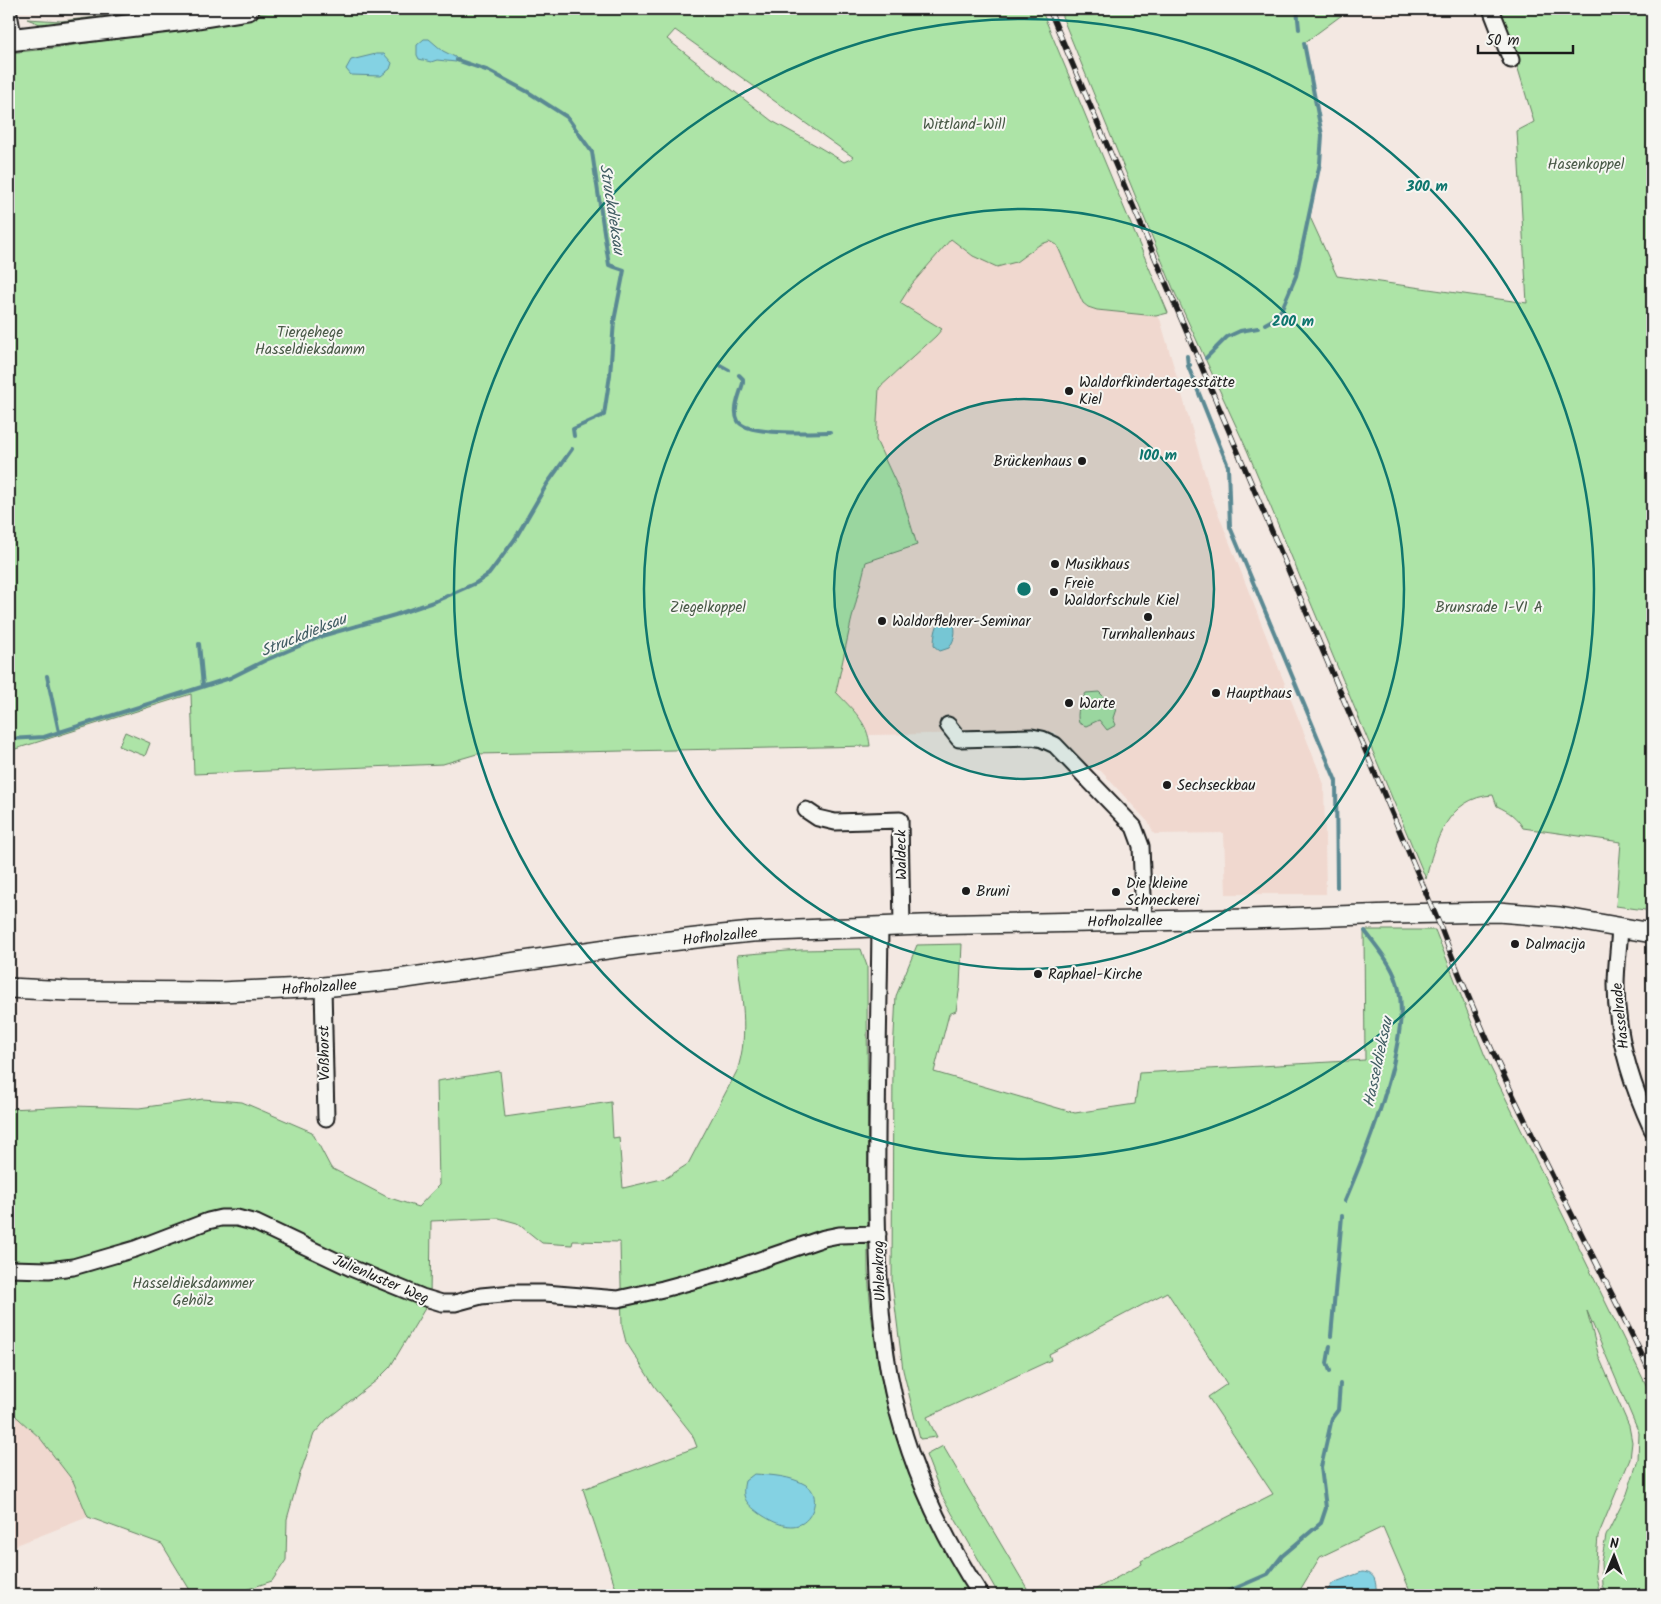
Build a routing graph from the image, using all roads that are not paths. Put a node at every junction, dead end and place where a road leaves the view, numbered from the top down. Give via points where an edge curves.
1 (248, 9) edge
2 (1491, 9) edge
3 (9, 14) edge
4 (11, 40) edge
5 (1511, 60) dead end
6 (948, 725) dead end
7 (806, 810) dead end
8 (1144, 921) junction
9 (902, 926) junction
10 (880, 927) junction
11 (1620, 928) junction
12 (1652, 933) edge
13 (9, 988) edge
14 (323, 988) junction
15 (326, 1118) dead end
16 (1652, 1130) edge
17 (878, 1234) junction
18 (9, 1269) edge
19 (981, 1595) edge

1 - 4 main road
2 - 5 street
3 - 4 street
6 - 8 street via 959,739 1032,737 1055,745 1137,833 1141,846
7 - 9 street, Waldeck via 818,818 835,822 900,820
8 - 9 street, Hofholzallee
8 - 11 street, Hofholzallee via 1512,912
9 - 10 street, Hofholzallee
10 - 14 street, Hofholzallee via 722,935
10 - 17 street, Uhlenkrog via 876,1149
11 - 12 street, Hofholzallee
11 - 16 street, Hasselrade via 1616,986 1620,1036
13 - 14 street, Hofholzallee via 220,992
14 - 15 street, Voßhorst
17 - 18 street, Julienluster Weg via 824,1238 722,1273 618,1299 513,1293 447,1304 352,1268 256,1223 237,1218 208,1221 135,1249 73,1267
17 - 19 street, Uhlenkrog via 880,1311 889,1373 905,1437 939,1522

